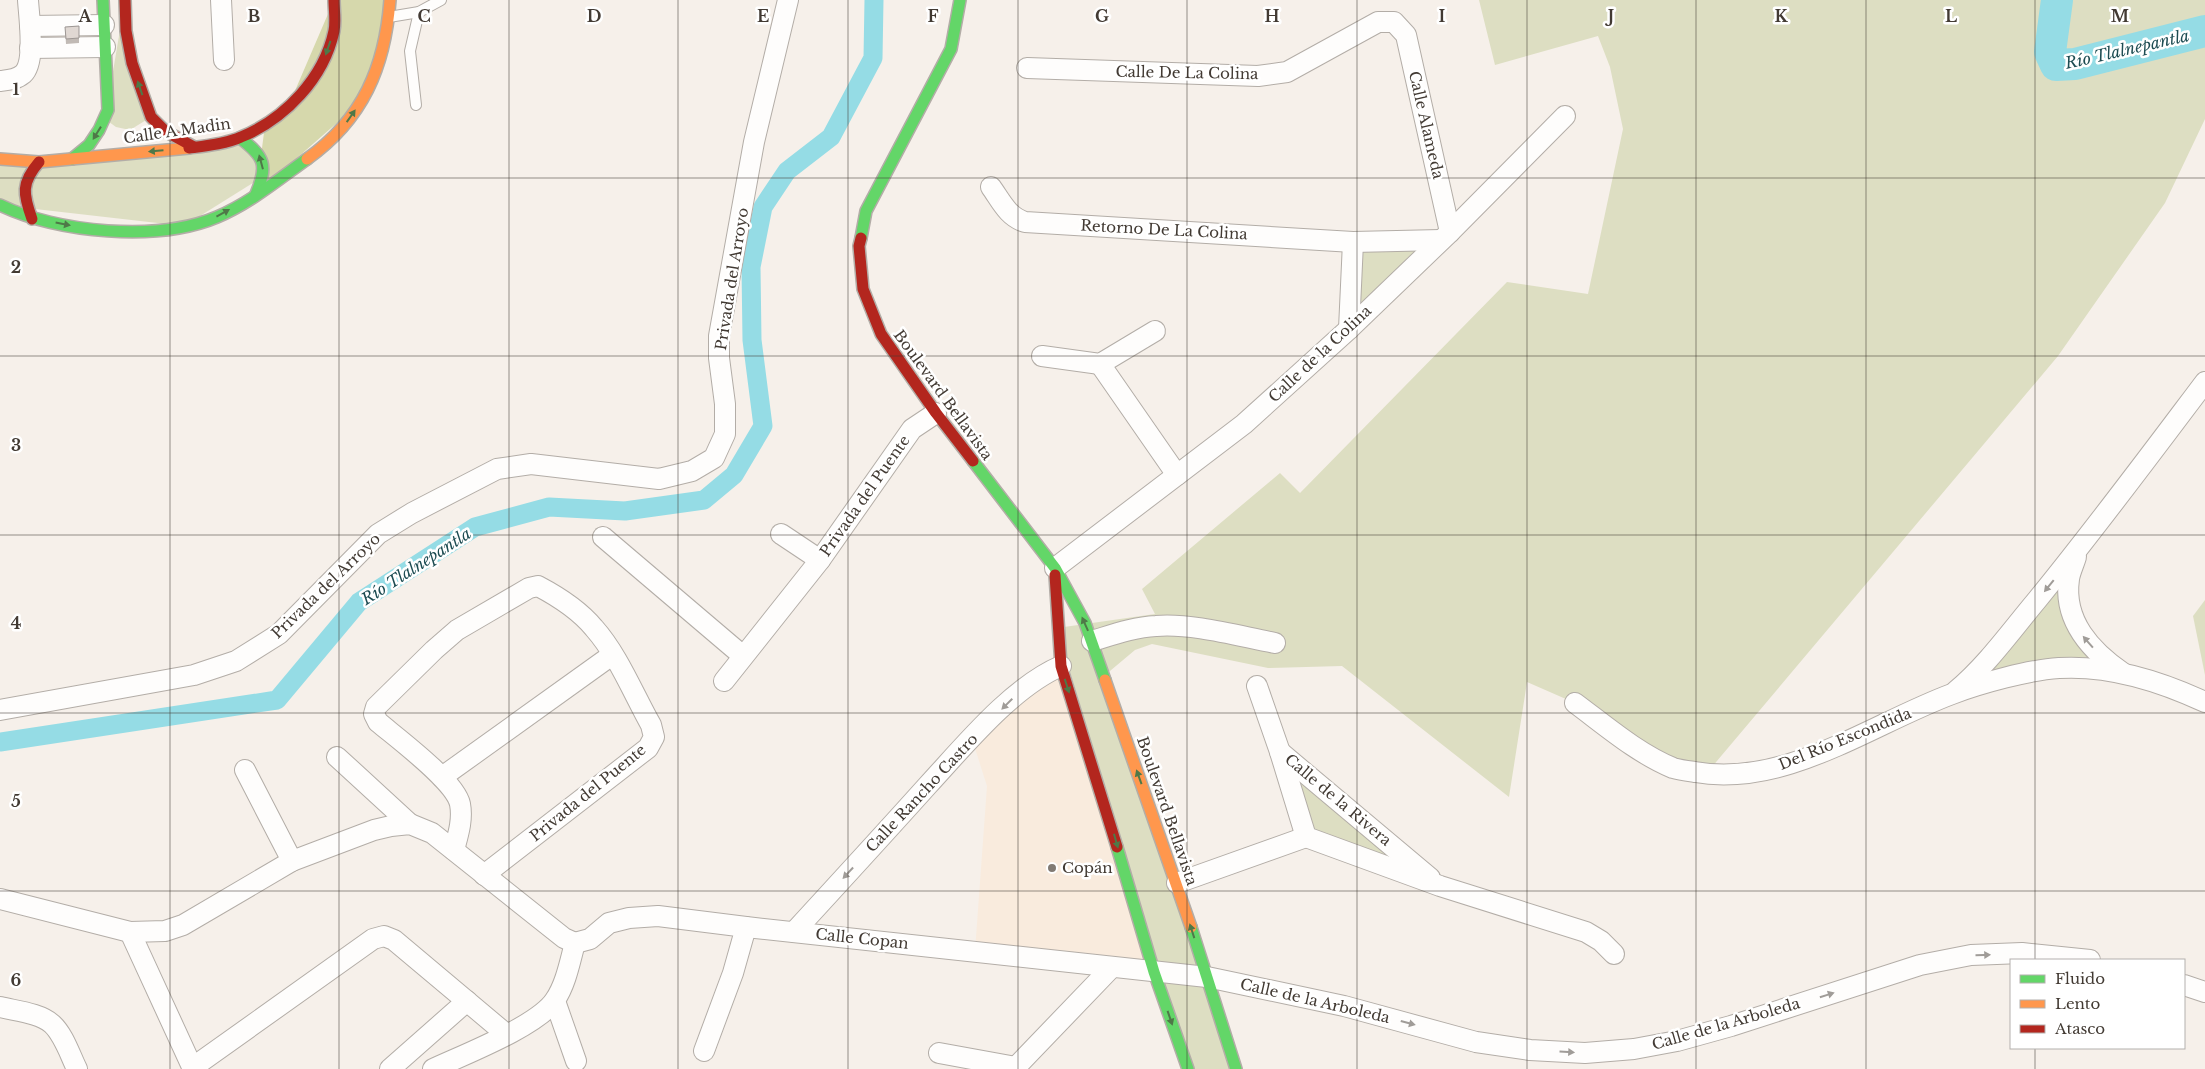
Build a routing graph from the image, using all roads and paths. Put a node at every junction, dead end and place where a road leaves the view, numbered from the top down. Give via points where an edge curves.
1 (28, 0) edge
2 (103, 0) edge
3 (125, 0) edge
4 (221, 0) edge
5 (334, 0) edge
6 (390, 0) edge
7 (441, 0) edge
8 (788, 0) edge
9 (960, 0) edge
10 (419, 12) junction
11 (388, 17) junction
12 (1394, 22) joint
13 (104, 25) junction
14 (30, 26) junction
15 (105, 47) junction
16 (30, 48) junction
17 (224, 60) dead end
18 (1027, 68) dead end
19 (0, 81) edge
20 (416, 105) dead end
21 (1565, 116) dead end
22 (240, 138) junction
23 (194, 148) junction
24 (0, 159) edge
25 (72, 159) junction
26 (39, 162) junction
27 (991, 187) dead end
28 (256, 194) junction
29 (0, 206) edge
30 (32, 218) junction
31 (1446, 236) junction
32 (1353, 242) junction
33 (1349, 329) junction
34 (1155, 331) dead end
35 (1042, 356) dead end
36 (1100, 364) junction
37 (2205, 382) edge
38 (936, 413) junction
39 (1177, 475) junction
40 (782, 534) dead end
41 (603, 538) dead end
42 (2080, 548) junction
43 (820, 560) junction
44 (1055, 568) junction
45 (1092, 641) junction
46 (1275, 642) dead end
47 (612, 655) junction
48 (743, 656) junction
49 (1060, 666) junction
50 (2124, 673) junction
51 (724, 681) dead end
52 (1257, 686) dead end
53 (1953, 694) junction
54 (2205, 702) edge
55 (1576, 703) dead end
56 (0, 710) edge
57 (1280, 752) junction
58 (337, 757) dead end
59 (245, 770) dead end
60 (442, 777) junction
61 (410, 824) junction
62 (1306, 838) junction
63 (454, 850) junction
64 (292, 861) junction
65 (484, 874) junction
66 (1177, 883) junction
67 (1440, 886) junction
68 (0, 899) edge
69 (746, 927) junction
70 (130, 932) junction
71 (794, 932) junction
72 (576, 943) junction
73 (1614, 954) dead end
74 (2080, 959) edge
75 (1112, 967) junction
76 (1154, 972) junction
77 (1207, 977) junction
78 (2185, 984) edge
79 (2205, 992) edge
80 (555, 1000) junction
81 (467, 1002) junction
82 (0, 1007) edge
83 (506, 1034) junction
84 (704, 1051) dead end
85 (939, 1053) dead end
86 (576, 1061) dead end
87 (1009, 1067) edge
88 (77, 1069) edge
89 (193, 1069) edge
90 (390, 1069) edge
91 (433, 1069) edge
92 (1188, 1069) edge
93 (1236, 1069) edge

1 - 14 street
2 - 13 main road
23 -> 3 main road via 165,131 151,117 132,63
4 - 17 street
5 -> 22 main road, Calle A Madin via 334,30 308,88 265,125
6 - 11 main road
7 - 10 lane
8 - 56 street, Privada del Arroyo via 754,142 720,336 725,434 714,458 692,471 659,479 531,464 497,469 378,534 279,634 236,661 194,675
9 - 38 main road, Boulevard Bellavista via 951,49 866,211 859,246 863,289 880,334
10 - 11 lane
10 - 20 lane via 410,51
28 -> 11 main road via 340,132 363,100 377,69
12 - 18 street, Calle De La Colina via 1378,22 1286,72 1258,76
12 - 31 street, Calle Alameda via 1406,35
13 - 14 street
13 - 15 main road
14 - 16 street
15 - 16 street
15 -> 25 main road via 108,110 89,145
16 - 19 street via 29,64 23,74 13,80
21 - 31 street, Calle de la Colina
22 - 23 main road, Calle A Madin
28 -> 22 main road via 264,176 262,161 257,151
23 -> 25 main road, Calle A Madin
24 - 26 main road, Calle A Madin
25 - 26 main road, Calle A Madin
26 - 30 main road via 28,174 24,185 23,197
27 - 32 street, Retorno De La Colina via 1010,214 1025,222
30 -> 28 main road via 117,232 148,230 216,218
29 - 30 main road
31 - 32 street, Retorno De La Colina
31 - 33 street, Calle de la Colina
32 - 33 street
33 - 39 street, Calle de la Colina via 1244,424
34 - 36 street
35 - 36 street
36 - 39 street
37 - 42 street
38 - 43 street, Privada del Puente via 912,430
38 - 44 main road, Boulevard Bellavista
39 - 44 street, Calle de la Colina
40 - 43 street
41 - 48 street
50 -> 42 street via 2097,652 2073,621 2069,579
42 -> 53 street via 1973,677
43 - 48 street, Privada del Puente
45 -> 44 main road, Boulevard Bellavista
44 - 49 main road
45 - 46 street via 1132,629 1178,626
66 -> 45 main road, Boulevard Bellavista
47 - 60 street
47 - 60 street, Privada del Puente via 594,627 538,586 529,588 457,630 376,707 374,714 378,722
47 - 65 street, Privada del Puente via 651,725 654,737 648,748
48 - 51 street, Privada del Puente
49 -> 71 street, Calle Rancho Castro via 1024,687
49 -> 76 main road
50 - 53 street via 2059,668
50 - 54 street
52 - 57 street
53 - 55 street, Del Río Escondida via 1800,761 1763,772 1731,776 1674,768 1631,745
57 - 62 street, Calle de la Rivera
57 - 67 street, Calle de la Rivera
58 - 61 street
59 - 64 street
60 - 63 street via 459,801 460,827
61 - 63 street via 432,833
61 - 64 street via 374,830
62 - 66 street
62 - 67 street, Calle de la Rivera
63 - 65 street
64 - 70 street via 183,925 165,931
65 - 72 street via 564,938
77 -> 66 main road, Boulevard Bellavista
67 - 73 street, Calle de la Rivera via 1586,932
68 - 70 street
69 - 71 street, Calle Copan
69 - 72 street, Calle Copan via 658,916 629,918 609,923 590,939
69 - 84 street
70 - 89 street
71 - 75 street, Calle Copan
72 - 80 street via 568,973
77 -> 74 street, Calle de la Arboleda via 1344,1006 1476,1042 1530,1050 1585,1053 1677,1041 1920,965 1971,955 2022,953
75 - 76 street, Calle Copan
75 - 87 street
76 - 77 street, Calle de la Arboleda
76 -> 92 main road
77 - 93 main road, Boulevard Bellavista
78 - 79 street
80 - 83 street via 542,1013
80 - 86 street
81 - 83 street
81 - 89 street via 394,940 384,936 373,939
81 - 90 street
82 - 88 street via 42,1018 52,1024
83 - 91 street
85 - 87 street

